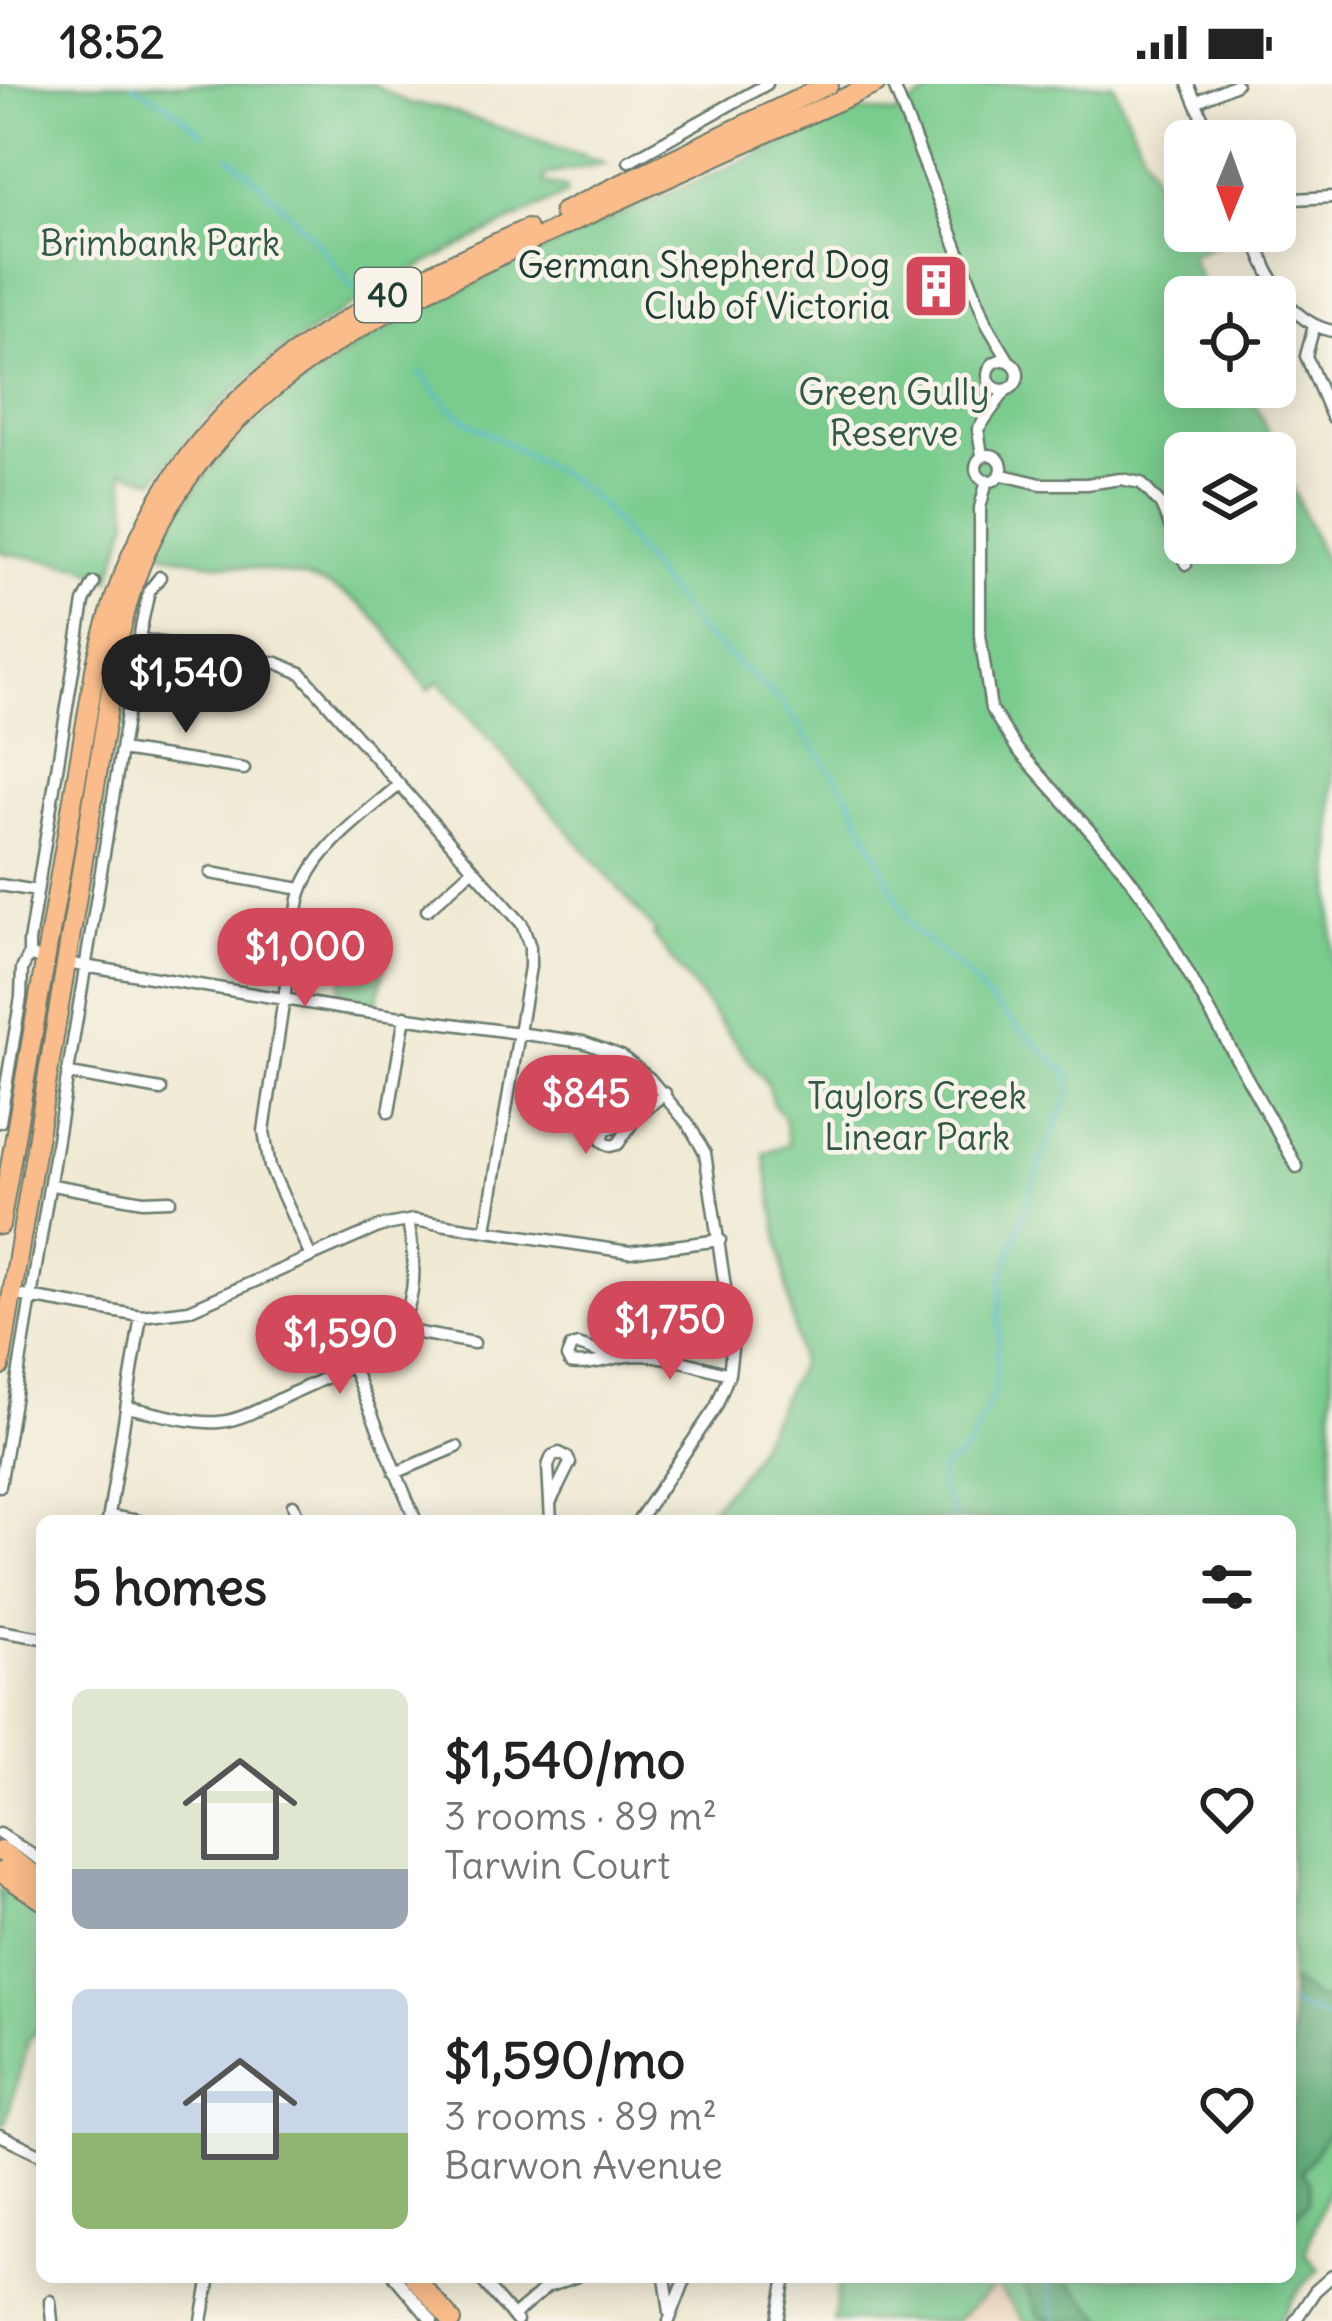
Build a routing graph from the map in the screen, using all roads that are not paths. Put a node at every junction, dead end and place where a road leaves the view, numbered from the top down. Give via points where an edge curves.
1 (767, 84) edge
2 (829, 84) edge
3 (876, 84) edge
4 (893, 84) edge
5 (1188, 84) edge
6 (1236, 84) edge
7 (1196, 101) junction
8 (1204, 120) edge
9 (629, 161) dead end
10 (1329, 195) edge
11 (1296, 198) edge
12 (1261, 252) edge
13 (988, 326) junction
14 (1314, 326) junction
15 (1332, 331) edge
16 (1009, 361) junction
17 (992, 366) junction
18 (992, 385) junction
19 (1006, 390) junction
20 (992, 406) junction
21 (1332, 417) edge
22 (982, 455) junction
23 (1003, 475) junction
24 (986, 479) junction
25 (1164, 512) edge
26 (160, 577) dead end
27 (94, 583) dead end
28 (139, 639) junction
29 (121, 750) junction
30 (244, 769) dead end
31 (399, 785) junction
32 (472, 870) junction
33 (212, 874) dead end
34 (0, 885) edge
35 (302, 889) junction
36 (37, 891) junction
37 (428, 910) dead end
38 (36, 958) junction
39 (75, 965) junction
40 (284, 999) junction
41 (405, 1016) junction
42 (520, 1030) junction
43 (70, 1074) junction
44 (161, 1090) dead end
45 (665, 1094) junction
46 (389, 1112) dead end
47 (635, 1118) dead end
48 (0, 1122) edge
49 (1297, 1167) dead end
50 (52, 1185) junction
51 (170, 1200) dead end
52 (408, 1221) junction
53 (0, 1225) edge
54 (486, 1230) junction
55 (720, 1240) junction
56 (311, 1257) junction
57 (6, 1293) edge
58 (32, 1298) junction
59 (141, 1316) junction
60 (398, 1329) junction
61 (474, 1343) dead end
62 (614, 1357) dead end
63 (0, 1366) edge
64 (352, 1366) junction
65 (729, 1374) junction
66 (127, 1407) junction
67 (457, 1448) dead end
68 (395, 1473) junction
69 (0, 1486) edge
70 (551, 1501) dead end
71 (292, 1505) dead end
72 (109, 1515) edge
73 (296, 1515) edge
74 (413, 1515) edge
75 (551, 1515) edge
76 (642, 1515) edge
77 (0, 1630) edge
78 (36, 1637) edge
79 (0, 1834) edge
80 (0, 1851) edge
81 (36, 1857) edge
82 (0, 1876) edge
83 (36, 1876) edge
84 (36, 1898) edge
85 (0, 2135) edge
86 (36, 2152) edge
87 (1332, 2276) edge
88 (209, 2283) edge
89 (400, 2283) edge
90 (419, 2283) edge
91 (434, 2283) edge
92 (484, 2283) edge
93 (548, 2283) edge
94 (666, 2283) edge
95 (683, 2283) edge
96 (785, 2283) edge
97 (50, 2301) dead end
98 (669, 2316) edge
99 (515, 2319) edge
100 (52, 2321) edge
101 (202, 2321) edge
102 (431, 2321) edge
103 (452, 2321) edge
104 (465, 2321) edge
105 (778, 2321) edge
106 (1295, 2321) edge

1 - 9 street
2 - 38 main road, 40 via 385,296 272,370 200,439 148,514 107,617
3 - 39 main road, 40 via 381,313 297,367 220,436 164,512 133,583
4 - 13 street
5 - 7 street
6 - 7 street
7 - 8 street
10 - 11 street
12 - 14 street via 1282,298
13 - 16 street
13 - 17 street
14 - 15 street
14 - 21 street via 1306,356
16 - 17 street
16 - 19 street via 1018,376
17 - 18 street
18 - 19 street
18 - 20 street
19 - 20 street
20 - 22 street via 978,429
22 - 23 street via 998,460
22 - 24 street via 976,469
23 - 24 street
23 - 25 street via 1041,484 1141,483
24 - 49 street via 980,634 991,709 1153,910
26 - 28 street
27 - 36 street via 84,602
28 - 29 street
28 - 31 street via 301,673
29 - 30 street
29 - 39 street
31 - 32 street
31 - 35 street via 333,843
32 - 37 street
32 - 42 street via 529,939
33 - 35 street
34 - 36 street
35 - 40 street
36 - 38 street
38 - 39 main road
38 - 48 street via 22,969
38 - 53 main road, 40
39 - 40 street
39 - 43 street
39 - 57 main road, 40
40 - 41 street
40 - 56 street via 265,1103 266,1148
41 - 42 street
41 - 46 street
42 - 45 street via 612,1051
42 - 54 street
43 - 44 street
43 - 50 street
45 - 47 street
45 - 55 street via 705,1154
50 - 51 street
50 - 58 street
52 - 54 street
52 - 56 street
52 - 60 street via 416,1277
54 - 55 street via 629,1252
55 - 65 street via 733,1332
56 - 59 street via 189,1310
57 - 58 street
57 - 63 main road, 40
58 - 59 street
58 - 69 street
59 - 66 street
60 - 61 street
60 - 64 street
62 - 65 street via 669,1358
64 - 66 street via 220,1422
64 - 68 street
65 - 76 street via 712,1414
66 - 72 street
67 - 68 street
68 - 74 street
70 - 75 street
71 - 73 street
77 - 78 street
79 - 81 street
80 - 83 main road
82 - 84 main road
85 - 86 street
87 - 106 street
88 - 101 street
89 - 102 street
90 - 103 main road
91 - 104 main road
92 - 99 street
93 - 99 street
94 - 98 street
95 - 98 street
96 - 105 street
97 - 100 street

